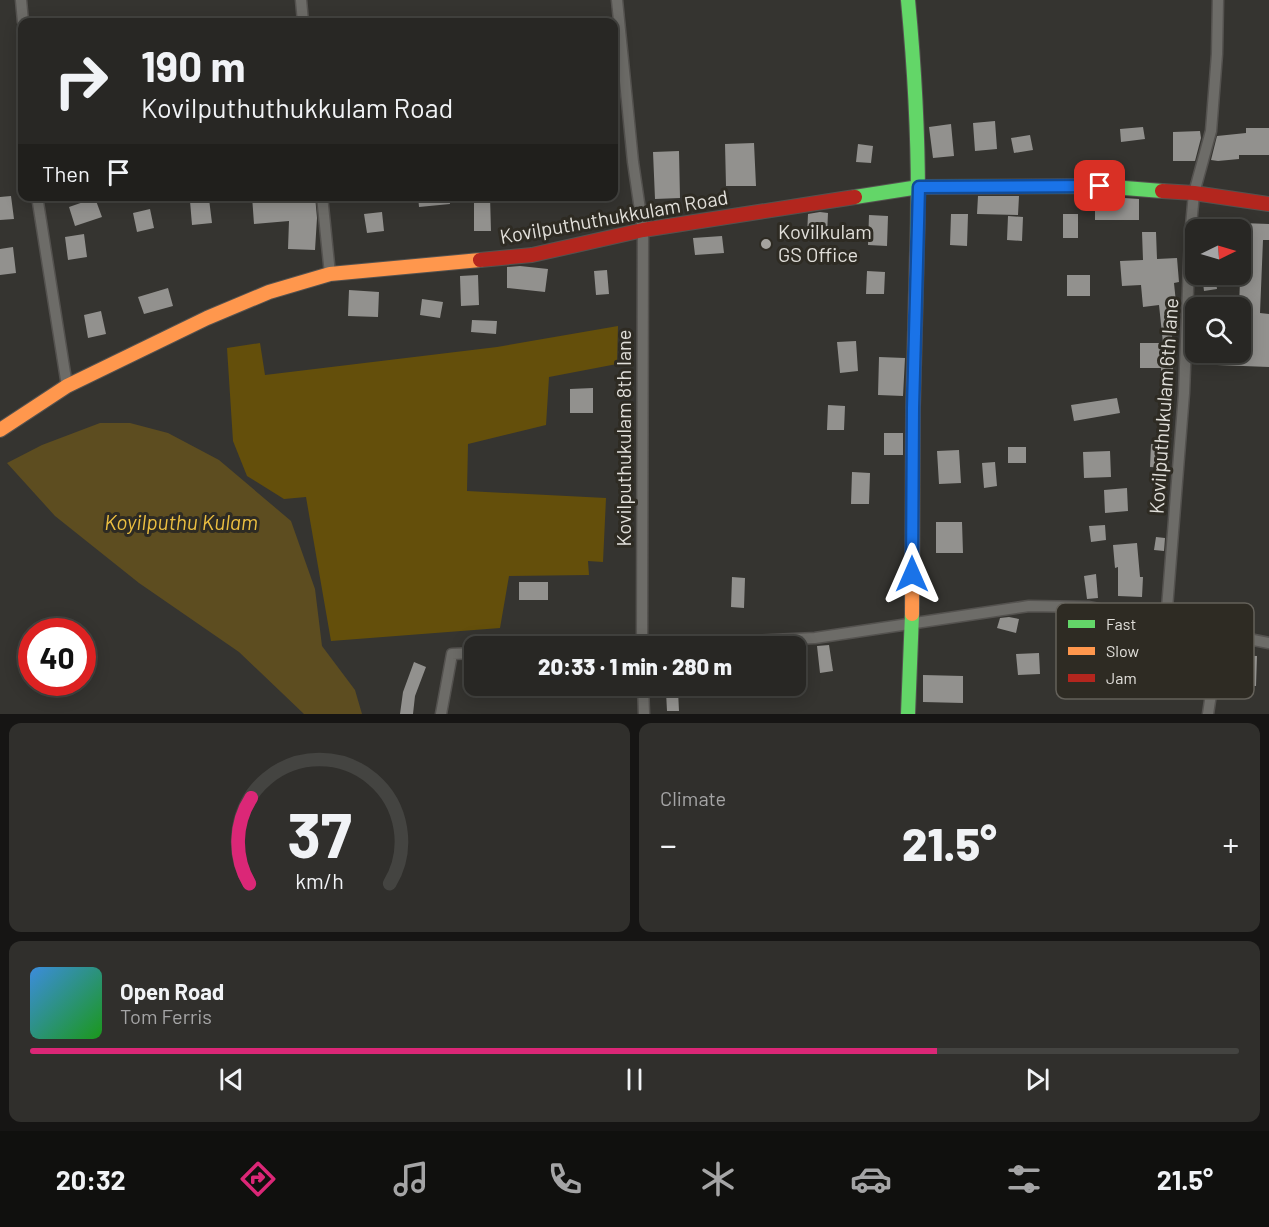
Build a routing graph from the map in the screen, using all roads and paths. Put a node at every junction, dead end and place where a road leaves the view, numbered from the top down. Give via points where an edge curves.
1 (21, 0) edge
2 (301, 0) edge
3 (617, 0) edge
4 (908, 0) edge
5 (1218, 0) edge
6 (23, 18) edge
7 (303, 18) edge
8 (919, 187) junction
9 (1194, 194) junction
10 (38, 201) edge
11 (323, 201) edge
12 (1269, 204) edge
13 (643, 230) junction
14 (330, 274) junction
15 (67, 386) junction
16 (0, 430) edge
17 (1167, 603) edge
18 (1056, 606) edge
19 (912, 622) junction
20 (642, 636) edge
21 (806, 638) edge
22 (1254, 640) edge
23 (1269, 643) edge
24 (464, 653) edge
25 (643, 696) edge
26 (1210, 699) edge
27 (441, 714) edge
28 (644, 714) edge
29 (908, 714) edge
30 (1208, 714) edge

1 - 6 street
2 - 7 street
3 - 13 street, Kovilputhukulam 8th lane
4 - 8 street via 916,84
5 - 9 street, Kovilputhukulam 6th lane via 1211,131
8 - 9 street, Kovilputhuthukkulam Road via 1100,186
8 - 13 street, Kovilputhuthukkulam Road
8 - 19 street
9 - 12 street, Kovilputhuthukkulam Road
9 - 17 street, Kovilputhukulam 6th lane
10 - 15 street
11 - 14 street
13 - 14 street, Kovilputhuthukkulam Road via 532,255
13 - 20 street, Kovilputhukulam 8th lane
14 - 15 street, Kovilputhuthukkulam Road via 269,292 207,318
15 - 16 street, Kovilputhuthukkulam Road
18 - 19 street via 1029,606
19 - 21 street
19 - 29 street
22 - 23 street
24 - 27 street via 452,654
25 - 28 street
26 - 30 street

